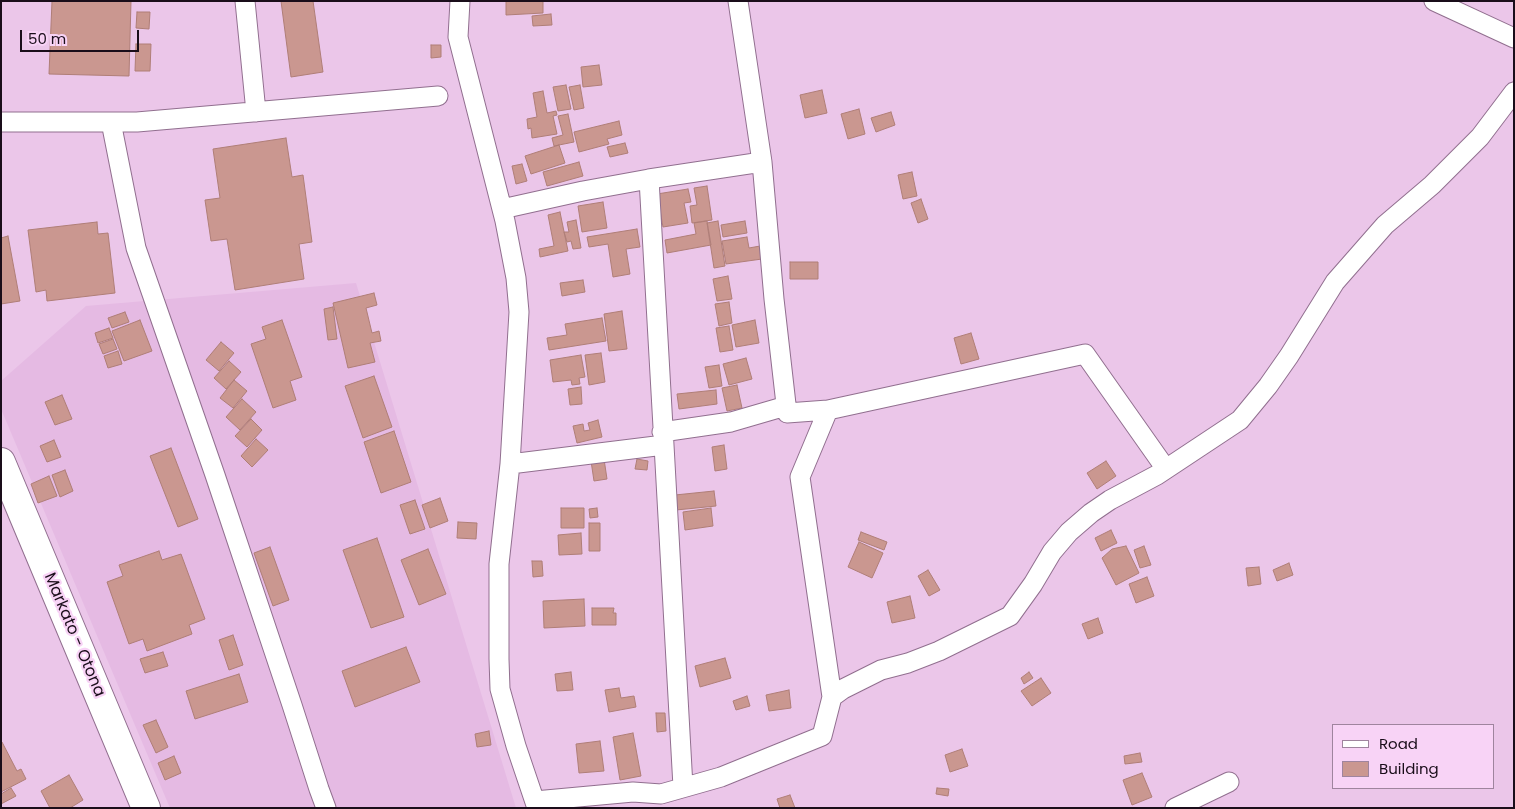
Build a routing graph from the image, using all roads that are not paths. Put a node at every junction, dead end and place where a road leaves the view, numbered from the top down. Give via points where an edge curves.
1 (245, 1) edge
2 (460, 1) edge
3 (738, 1) edge
4 (1434, 1) edge
5 (1514, 38) edge
6 (1514, 92) edge
7 (438, 96) dead end
8 (256, 112) junction
9 (1, 122) edge
10 (111, 122) junction
11 (762, 162) junction
12 (649, 179) junction
13 (502, 209) junction
14 (786, 406) junction
15 (828, 410) junction
16 (663, 439) junction
17 (1, 462) edge
18 (510, 464) junction
19 (1166, 469) junction
20 (832, 697) junction
21 (1229, 782) dead end
22 (683, 788) junction
23 (536, 805) edge
24 (146, 808) edge
25 (326, 808) edge
26 (1175, 808) edge

1 - 8 street
2 - 13 street via 458,37
3 - 11 street
4 - 5 street
6 - 19 street via 1480,137 1432,185 1385,225 1335,282 1289,356 1240,420
7 - 8 street
8 - 10 street
9 - 10 street
10 - 25 street via 136,248
11 - 12 street
11 - 14 street
12 - 13 street
12 - 16 street
13 - 18 street via 516,278 518,312
14 - 15 street via 787,413
14 - 16 street
15 - 19 street via 1086,354
15 - 20 street via 800,477
16 - 18 street
16 - 22 street
17 - 24 main road, Markato - Otona
18 - 23 street via 499,564 500,689
19 - 20 street via 1091,513 1069,532 1010,616 938,651 881,670
20 - 22 street via 822,736 721,777
21 - 26 street
22 - 23 street via 661,794 633,792

